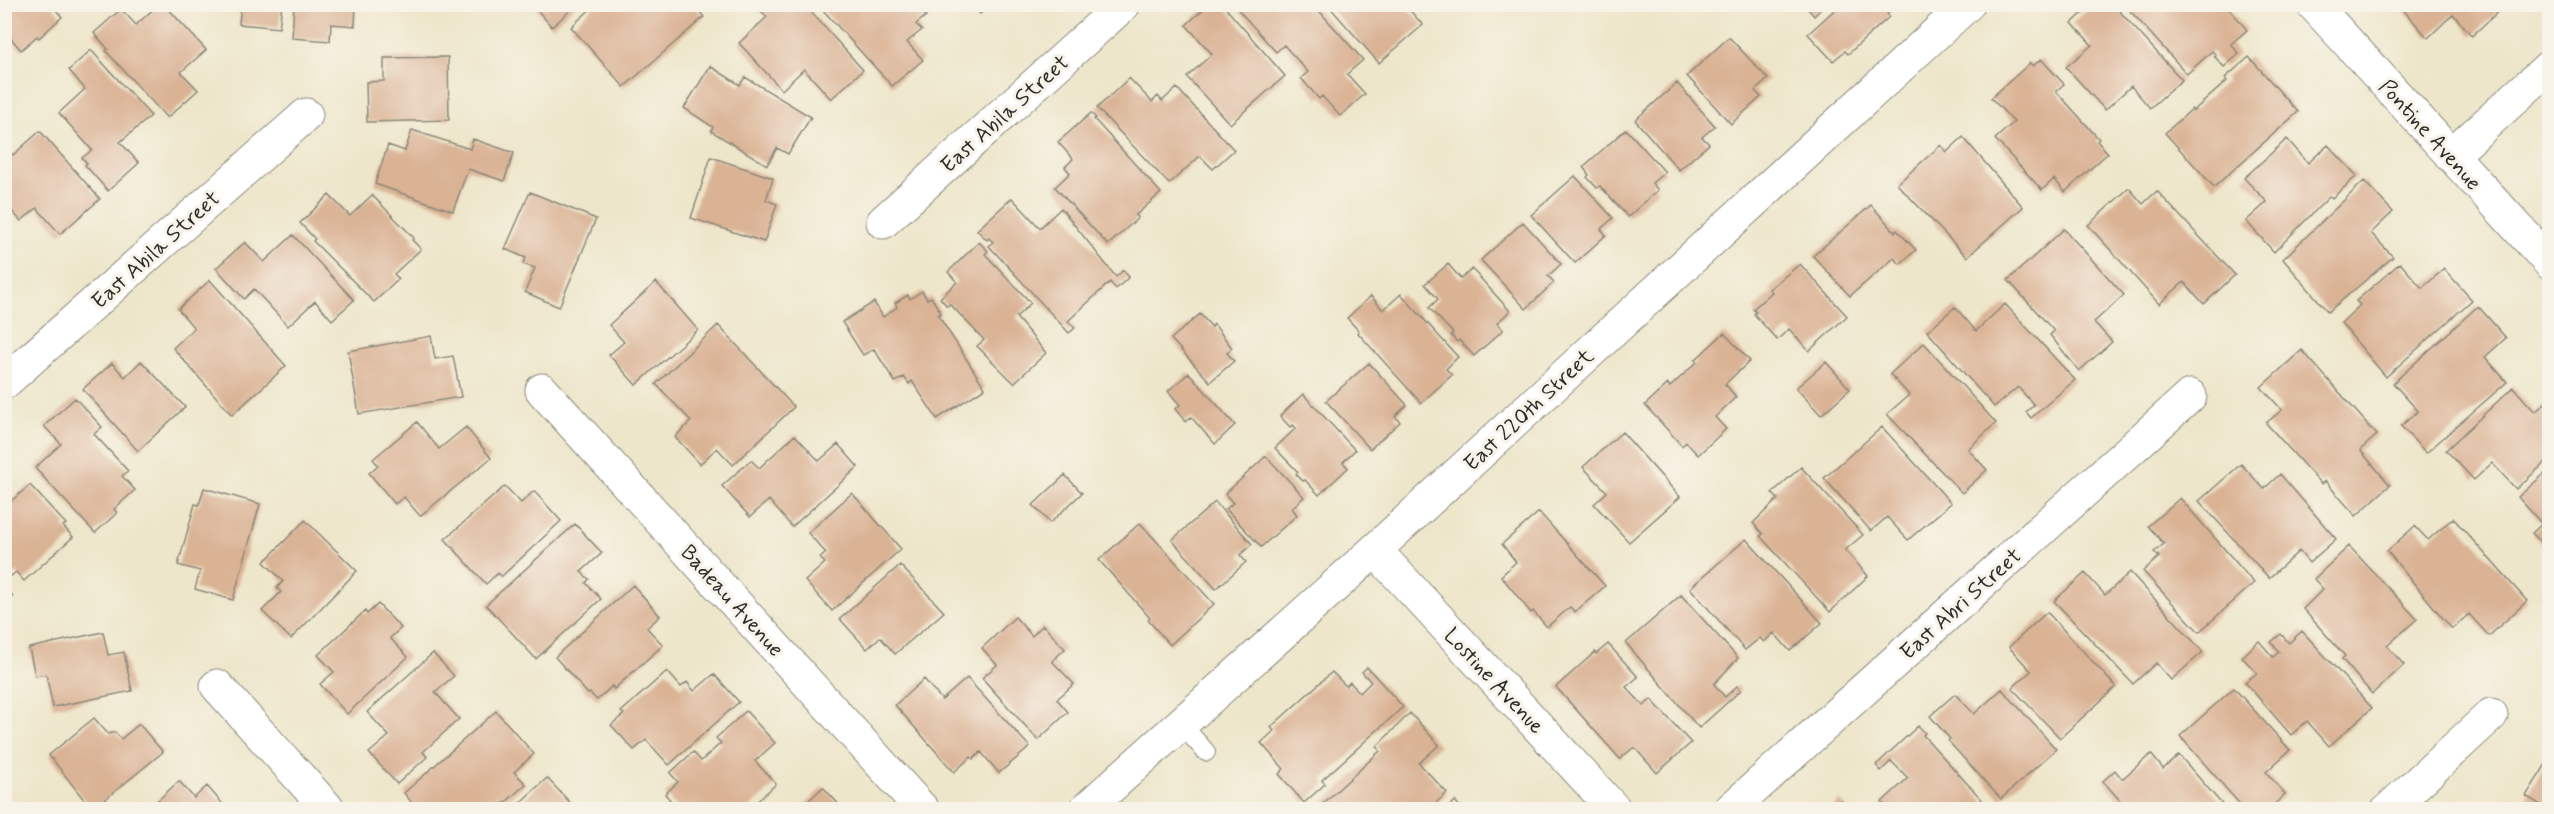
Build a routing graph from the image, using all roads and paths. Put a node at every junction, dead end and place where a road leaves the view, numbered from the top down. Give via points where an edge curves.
1 (1124, 4) edge
2 (1968, 4) edge
3 (2313, 4) edge
4 (2550, 66) edge
5 (306, 116) dead end
6 (2451, 156) junction
7 (883, 222) dead end
8 (2550, 263) edge
9 (4, 383) edge
10 (542, 390) dead end
11 (2190, 396) dead end
12 (1375, 550) junction
13 (217, 686) dead end
14 (2492, 715) dead end
15 (1180, 724) junction
16 (1206, 752) dead end
17 (329, 810) edge
18 (923, 810) edge
19 (1085, 810) edge
20 (1615, 810) edge
21 (1730, 810) edge
22 (2388, 810) edge

1 - 7 street, East Abila Street
2 - 12 street, East 220th Street
3 - 6 street, Pontine Avenue
4 - 6 street
5 - 9 street, East Abila Street
6 - 8 street, Pontine Avenue
10 - 18 street, Badeau Avenue
11 - 21 street, East Abri Street
12 - 15 street, East 220th Street
12 - 20 street, Lostine Avenue
13 - 17 street
14 - 22 street
15 - 16 lane
15 - 19 street, East 220th Street

